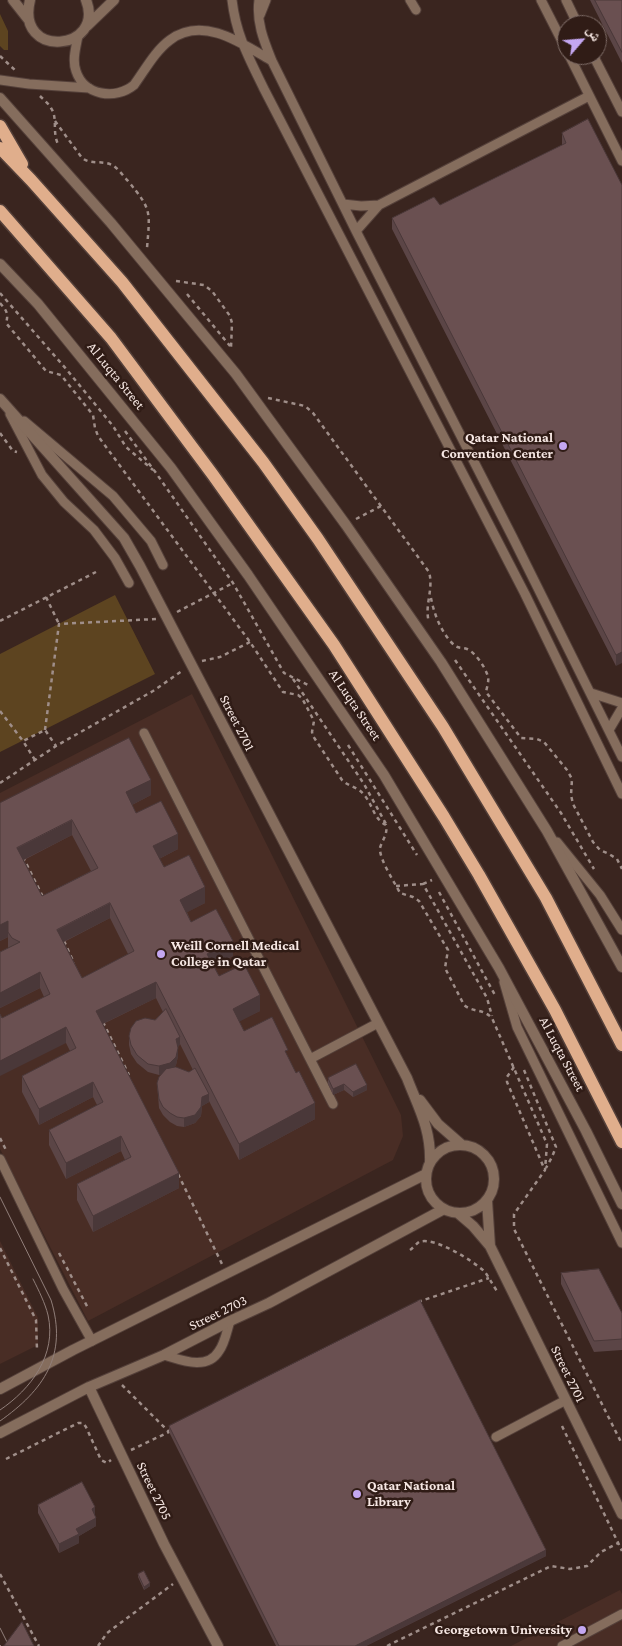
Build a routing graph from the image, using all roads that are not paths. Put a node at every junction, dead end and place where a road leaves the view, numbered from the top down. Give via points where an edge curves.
1 (13, 0) edge
2 (30, 0) edge
3 (86, 0) edge
4 (114, 0) edge
5 (232, 0) edge
6 (259, 0) edge
7 (266, 0) edge
8 (410, 0) edge
9 (541, 0) edge
10 (566, 0) edge
11 (416, 10) dead end
12 (573, 15) edge
13 (28, 19) junction
14 (258, 20) junction
15 (557, 31) edge
16 (81, 32) junction
17 (242, 44) junction
18 (272, 61) junction
19 (574, 65) edge
20 (598, 65) edge
21 (0, 80) edge
22 (89, 88) junction
23 (589, 96) junction
24 (0, 98) edge
25 (622, 112) edge
26 (0, 126) edge
27 (0, 148) edge
28 (622, 160) edge
29 (30, 180) junction
30 (343, 204) junction
31 (379, 205) junction
32 (0, 211) edge
33 (356, 231) junction
34 (0, 264) edge
35 (0, 395) edge
36 (3, 403) edge
37 (163, 565) dead end
38 (129, 583) dead end
39 (591, 693) junction
40 (622, 703) edge
41 (622, 708) edge
42 (609, 730) junction
43 (144, 733) dead end
44 (622, 757) edge
45 (622, 794) edge
46 (547, 831) junction
47 (622, 930) edge
48 (622, 967) edge
49 (500, 968) junction
50 (378, 1023) junction
51 (622, 1045) edge
52 (310, 1059) junction
53 (407, 1078) junction
54 (333, 1104) dead end
55 (622, 1142) edge
56 (462, 1145) junction
57 (0, 1159) edge
58 (430, 1162) junction
59 (426, 1174) junction
60 (487, 1200) junction
61 (622, 1204) edge
62 (444, 1209) junction
63 (459, 1214) junction
64 (622, 1243) edge
65 (490, 1246) junction
66 (230, 1321) junction
67 (92, 1341) junction
68 (164, 1355) junction
69 (89, 1388) junction
70 (0, 1389) edge
71 (566, 1400) junction
72 (0, 1433) edge
73 (496, 1437) dead end
74 (622, 1514) edge
75 (622, 1614) edge
76 (218, 1646) edge
77 (562, 1646) edge

1 - 13 street
2 - 13 street
3 - 16 street via 88,20
4 - 16 street
5 - 17 lane
6 - 14 lane
7 - 14 lane
8 - 11 lane
9 - 15 lane
10 - 12 lane
13 - 16 street via 44,40 62,43
14 - 18 lane
16 - 22 lane via 75,69
17 - 18 lane
17 - 22 lane via 207,30 192,30 169,40 129,89 114,95
17 - 45 lane via 525,594
18 - 30 lane
19 - 23 lane
20 - 25 lane
21 - 22 lane
23 - 28 lane
23 - 31 lane
24 - 46 street via 111,223 236,374 442,662
26 - 29 main road
27 - 29 main road
29 - 51 main road via 122,282 263,462 318,539 443,727 546,898
30 - 31 lane
30 - 33 lane
31 - 33 lane
32 - 55 main road, Al Luqta Street via 110,338 334,645 479,875 550,1001
33 - 39 lane
34 - 49 street, Al Luqta Street via 38,304 171,468 243,567 384,775
35 - 36 street, Street 2701
36 - 37 lane via 113,496 151,541
36 - 38 lane via 42,475 64,502 94,530
36 - 50 street, Street 2701 via 124,538
39 - 40 lane
39 - 42 lane
41 - 42 lane
42 - 44 lane
43 - 52 lane
46 - 47 lane via 600,895
46 - 48 street
49 - 61 street, Al Luqta Street
49 - 64 lane via 517,1027
50 - 52 lane
50 - 53 street, Street 2701
52 - 54 lane
53 - 56 street, Street 2701 via 438,1124
53 - 58 street, Street 2701 via 428,1132
56 - 58 street via 443,1149
56 - 60 street via 477,1149 493,1170 492,1191
57 - 67 lane
58 - 59 street
59 - 62 street via 429,1195
59 - 67 street
60 - 63 street via 480,1208
60 - 65 street, Street 2701
62 - 63 street
62 - 66 street, Street 2703 via 278,1299
63 - 65 street, Street 2701
65 - 71 street, Street 2701
66 - 68 street, Street 2703
66 - 68 lane via 219,1352 210,1360 194,1363
67 - 70 street
68 - 69 street, Street 2703
69 - 72 street, Street 2703
69 - 76 street, Street 2705 via 164,1544
71 - 73 lane
71 - 74 street, Street 2701
75 - 77 lane

